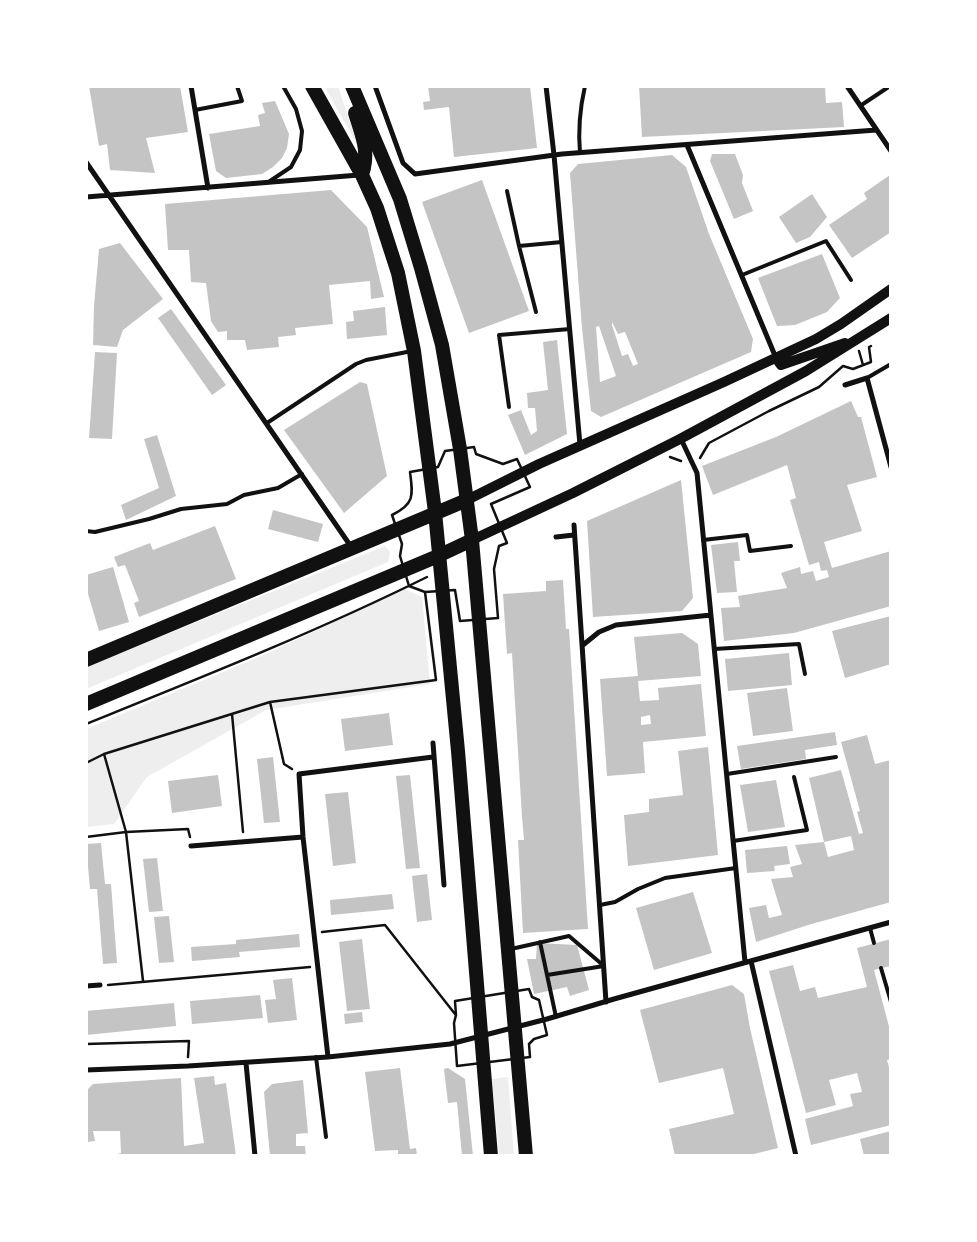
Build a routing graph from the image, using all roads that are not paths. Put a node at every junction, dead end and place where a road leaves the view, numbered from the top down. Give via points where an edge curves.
1 (191, 86) edge
2 (237, 86) edge
3 (283, 86) edge
4 (312, 86) edge
5 (347, 86) edge
6 (352, 86) edge
7 (375, 86) edge
8 (546, 86) edge
9 (585, 86) edge
10 (847, 86) edge
11 (890, 86) edge
12 (860, 106) junction
13 (195, 110) junction
14 (876, 130) junction
15 (687, 145) junction
16 (891, 151) edge
17 (580, 153) junction
18 (554, 155) junction
19 (86, 162) edge
20 (362, 175) junction
21 (268, 182) junction
22 (208, 188) junction
23 (507, 191) dead end
24 (110, 195) junction
25 (86, 197) edge
26 (86, 202) edge
27 (562, 242) junction
28 (519, 246) junction
29 (742, 275) junction
30 (851, 280) dead end
31 (891, 289) edge
32 (536, 312) dead end
33 (891, 318) edge
34 (570, 329) junction
35 (856, 340) junction
36 (414, 351) junction
37 (776, 358) junction
38 (891, 364) edge
39 (867, 378) junction
40 (845, 385) dead end
41 (509, 407) dead end
42 (267, 423) junction
43 (680, 438) junction
44 (580, 446) junction
45 (891, 467) edge
46 (302, 474) junction
47 (467, 500) junction
48 (435, 512) junction
49 (574, 525) dead end
50 (86, 531) edge
51 (574, 535) junction
52 (556, 537) dead end
53 (472, 540) junction
54 (703, 540) junction
55 (791, 546) dead end
56 (352, 548) junction
57 (438, 556) junction
58 (711, 615) junction
59 (583, 645) junction
60 (714, 650) junction
61 (86, 660) edge
62 (805, 674) dead end
63 (86, 704) edge
64 (433, 743) dead end
65 (434, 757) junction
66 (836, 757) dead end
67 (727, 774) junction
68 (794, 777) dead end
69 (303, 836) junction
70 (733, 841) junction
71 (191, 846) road end
72 (736, 868) junction
73 (444, 885) dead end
74 (600, 905) junction
75 (891, 922) edge
76 (870, 928) junction
77 (540, 942) junction
78 (874, 943) dead end
79 (506, 950) junction
80 (748, 961) junction
81 (604, 966) junction
82 (881, 968) dead end
83 (547, 975) junction
84 (86, 986) edge
85 (100, 986) road end
86 (606, 1002) junction
87 (891, 1002) edge
88 (556, 1016) junction
89 (514, 1028) junction
90 (481, 1036) junction
91 (328, 1057) junction
92 (316, 1058) junction
93 (246, 1062) junction
94 (86, 1070) edge
95 (326, 1137) dead end
96 (256, 1156) edge
97 (491, 1156) edge
98 (526, 1156) edge
99 (796, 1156) edge

1 - 13 street
2 - 13 lane via 242,101
3 - 21 lane via 296,109 302,131 300,150 291,167
4 - 20 highway
5 - 20 highway via 367,153
6 - 47 highway via 400,199 421,268 442,344
7 - 18 street via 403,163 415,174
8 - 18 street
9 - 17 lane
10 - 12 street
11 - 12 lane
12 - 14 street
13 - 22 street
14 - 15 street
14 - 16 street
15 - 17 street
15 - 29 street
17 - 18 street
18 - 27 street
19 - 24 street
20 - 21 street
20 - 36 highway via 377,208 398,273
21 - 22 street
22 - 24 street
23 - 28 lane
24 - 25 street
24 - 42 street
25 - 26 street
27 - 28 lane
27 - 34 street
28 - 32 lane
29 - 30 lane via 826,241
29 - 37 street
31 - 37 main road via 816,339
33 - 35 main road
34 - 41 lane via 499,335
34 - 44 street
35 - 37 main road via 782,365
35 - 43 main road via 806,371
36 - 42 lane via 366,360 349,368
36 - 48 highway
37 - 44 main road
38 - 39 lane
39 - 40 street
39 - 45 street
42 - 46 street
43 - 53 main road
43 - 54 street via 697,473
44 - 47 main road
46 - 50 lane via 278,488 244,495 227,504 182,509 131,524
46 - 56 street
47 - 48 highway
47 - 53 highway
48 - 56 highway
48 - 57 highway
49 - 51 street
51 - 52 street
51 - 59 street
53 - 57 highway
53 - 79 highway
54 - 55 lane via 747,535 750,551
54 - 58 street
56 - 61 highway
57 - 63 highway
57 - 90 highway via 458,751
58 - 59 street via 616,625 599,632
58 - 60 street
59 - 74 street
60 - 62 lane via 799,644
60 - 67 street
64 - 65 street
65 - 69 street via 299,774
65 - 73 street
66 - 67 lane
67 - 70 street
68 - 70 lane via 806,830
69 - 71 street
69 - 91 street
70 - 72 street
72 - 74 lane via 665,878 615,902
72 - 80 street
74 - 81 street
75 - 76 street
76 - 78 lane
76 - 80 street
77 - 79 lane
77 - 81 lane via 568,936
77 - 83 lane
79 - 89 highway
80 - 86 street
80 - 99 street
81 - 83 lane
81 - 86 street
82 - 87 lane
83 - 88 lane
84 - 85 street
86 - 88 street
88 - 89 street
89 - 90 street
89 - 98 highway
90 - 91 street via 450,1044
90 - 97 highway
91 - 92 street
92 - 93 street
92 - 95 lane
93 - 94 street
93 - 96 street

